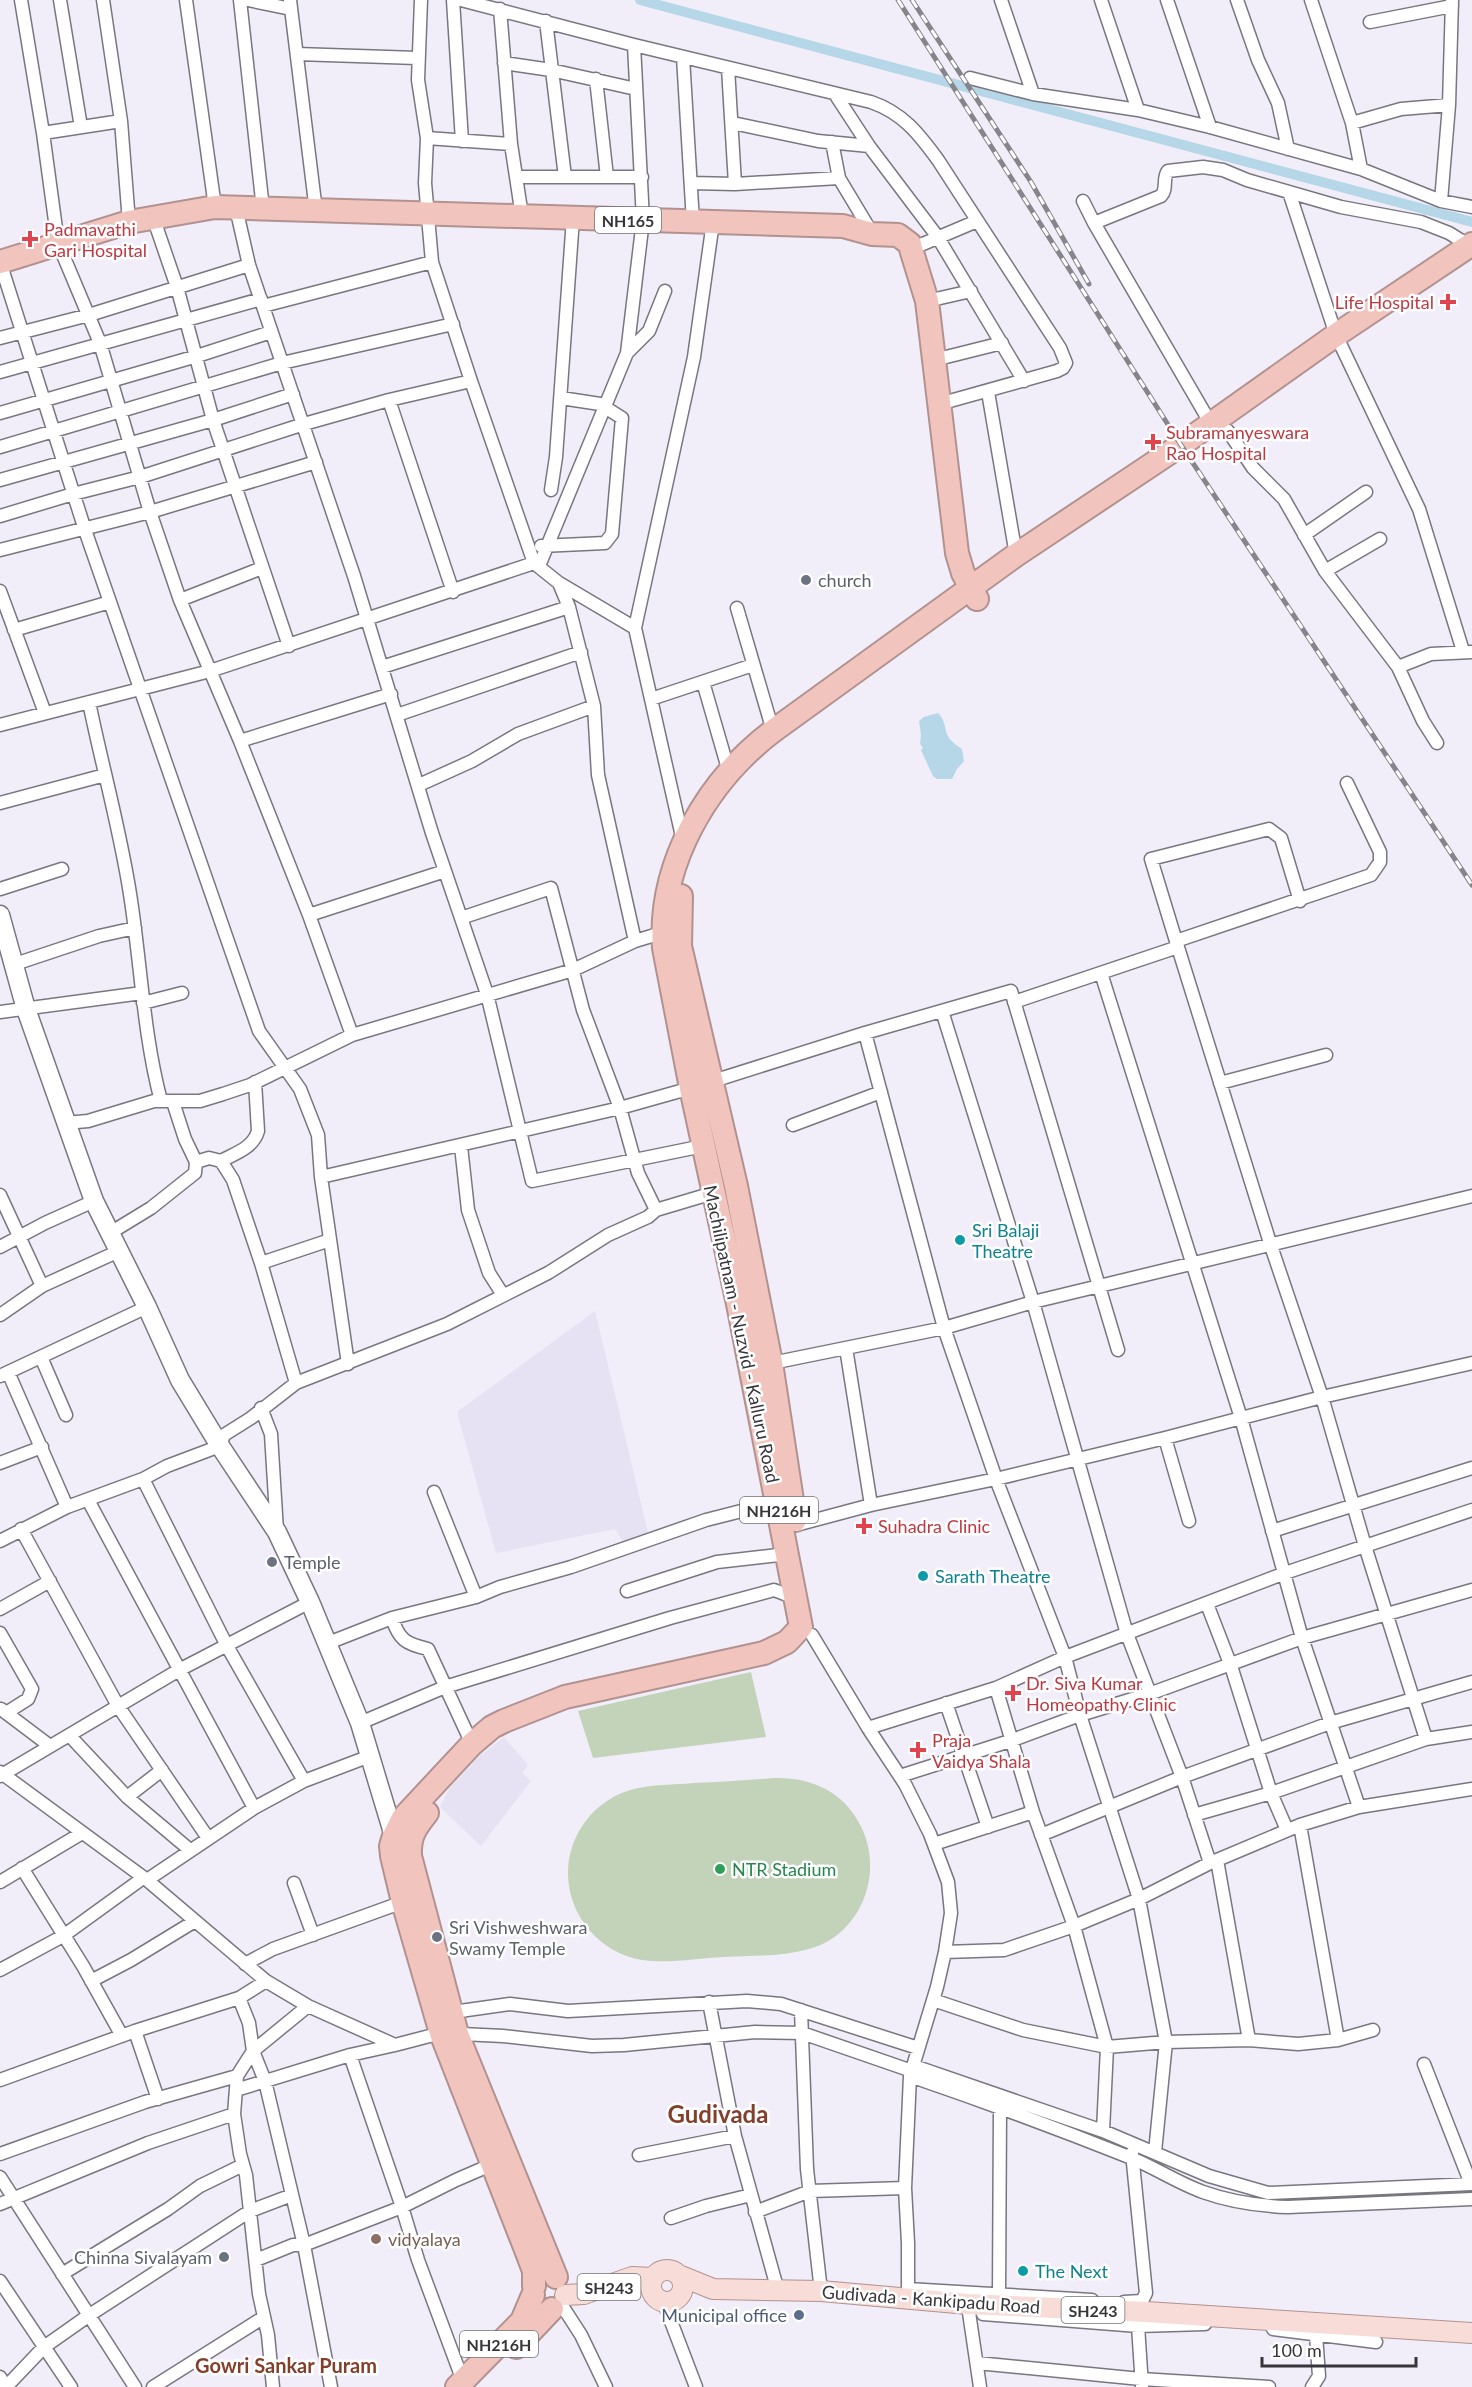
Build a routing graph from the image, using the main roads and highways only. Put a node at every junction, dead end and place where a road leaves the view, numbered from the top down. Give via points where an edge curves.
1 (1471, 250) edge
2 (0, 262) edge
3 (1219, 428) junction
4 (974, 594) junction
5 (671, 931) junction
6 (701, 1085) junction
7 (760, 1366) junction
8 (784, 1500) junction
9 (807, 1631) junction
10 (402, 1840) junction
11 (450, 2026) junction
12 (681, 2276) junction
13 (653, 2278) junction
14 (713, 2289) junction
15 (533, 2290) junction
16 (559, 2296) junction
17 (669, 2302) junction
18 (1472, 2333) edge
19 (465, 2385) edge

1 - 3 highway
2 - 4 highway, NH165 via 129,222 225,208 843,226 872,234 898,235 910,244 927,301 957,553
3 - 4 highway
3 - 4 highway via 1016,555
4 - 5 highway, Machilipatnam - Nuzvid - Kalluru Road / NH216H via 756,762 726,800 688,862
4 - 5 highway, Machilipatnam - Nuzvid - Kalluru Road / NH216H via 773,730 729,772 683,841 669,879
5 - 6 highway, Machilipatnam - Nuzvid - Kalluru Road / NH216H via 664,948
6 - 7 highway, Machilipatnam - Nuzvid - Kalluru Road / NH216H via 704,1146 713,1192
6 - 7 highway, Machilipatnam - Nuzvid - Kalluru Road / NH216H via 736,1186
7 - 8 highway, Machilipatnam - Nuzvid - Kalluru Road / NH216H
8 - 9 highway, Machilipatnam - Nuzvid - Kalluru Road / NH216H via 787,1554 795,1598
8 - 9 highway, Machilipatnam - Nuzvid - Kalluru Road / NH216H via 796,1525 808,1587
9 - 10 highway via 803,1645 760,1664 568,1710 507,1731 481,1750
9 - 10 highway via 764,1653 565,1697 492,1727 404,1818
10 - 11 highway via 410,1856
10 - 11 highway via 391,1846 403,1902
11 - 15 highway via 493,2164 534,2271
11 - 16 highway
12 - 13 main road, Gudivada - Kankipadu Road / SH243 via 666,2269
12 - 14 main road, Gudivada - Kankipadu Road / SH243
12 - 17 main road via 682,2294
13 - 16 main road, Gudivada - Kankipadu Road / SH243 via 632,2277 584,2295
13 - 17 main road, SH243 via 651,2288 655,2297
14 - 17 main road, Gudivada - Kankipadu Road / SH243
14 - 18 main road, Gudivada - Kankipadu Road / SH243 via 908,2294 968,2303
15 - 16 highway, NH216H via 534,2300 542,2307
15 - 19 highway, NH216H via 522,2320
16 - 19 highway, NH216H

